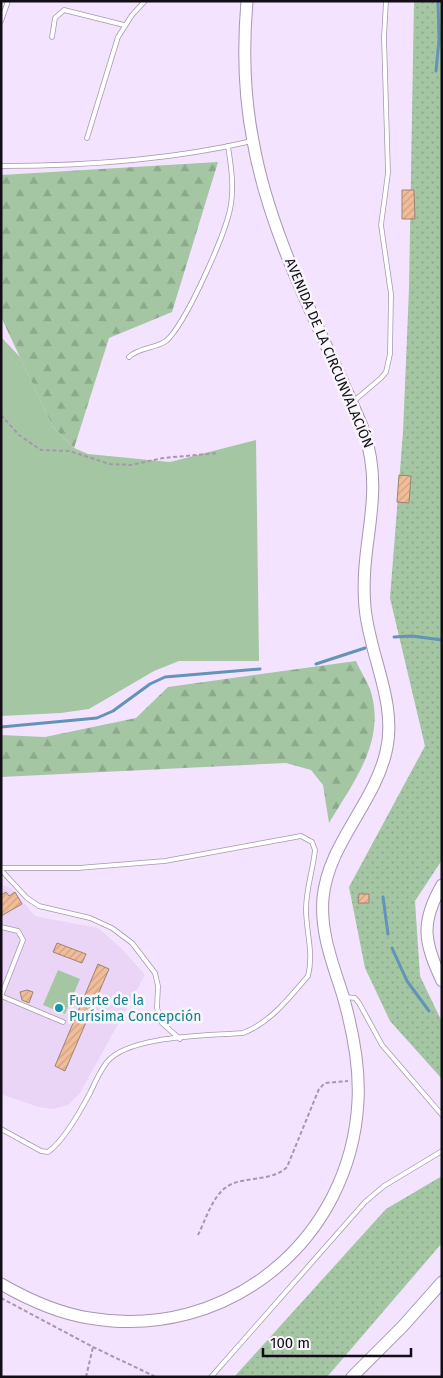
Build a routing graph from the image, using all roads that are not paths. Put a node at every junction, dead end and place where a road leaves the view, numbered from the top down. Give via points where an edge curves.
1 (8, 1) edge
2 (145, 1) edge
3 (247, 1) edge
4 (386, 1) edge
5 (4, 6) edge
6 (1, 21) edge
7 (124, 25) junction
8 (52, 37) dead end
9 (87, 138) dead end
10 (253, 140) junction
11 (228, 146) junction
12 (1, 166) edge
13 (129, 357) dead end
14 (353, 403) junction
15 (1, 869) edge
16 (442, 885) edge
17 (1, 927) edge
18 (442, 980) edge
19 (1, 996) edge
20 (344, 998) junction
21 (63, 1022) dead end
22 (180, 1039) junction
23 (442, 1115) edge
24 (1, 1129) edge
25 (442, 1151) edge
26 (442, 1282) edge
27 (1, 1284) edge
28 (211, 1377) edge
29 (352, 1377) edge

1 - 5 lane
2 - 7 lane
3 - 10 main road, AVENIDA DE LA CIRCUNVALACIÓN via 246,74
4 - 14 lane via 388,168 381,230 391,294 390,354 386,372
5 - 6 lane
7 - 8 lane via 64,10 55,18
7 - 9 lane
10 - 11 lane
10 - 14 main road, AVENIDA DE LA CIRCUNVALACIÓN via 283,245
11 - 12 lane via 125,160
11 - 13 lane via 233,185 231,205 208,266 170,337
14 - 20 main road, AVENIDA DE LA CIRCUNVALACIÓN via 370,448 374,477 365,604 371,643 386,698 389,730 380,771 341,844 326,882 324,930
15 - 22 lane via 39,906 90,918 112,928 132,943 155,972 157,1008 162,1022
15 - 22 lane via 121,866 208,855 293,837 301,836 312,842 314,858 306,908 311,953 308,976 286,1001 251,1030
16 - 18 main road via 428,915 426,940
17 - 19 lane via 18,931 23,940
19 - 21 lane
20 - 23 lane via 349,996 359,1003 382,1044
20 - 27 main road, AVENIDA DE LA CIRCUNVALACIÓN via 356,1050 359,1081 353,1142 333,1198 318,1223 282,1264 241,1293 206,1309 168,1319 107,1320 50,1308
22 - 24 lane via 140,1043 108,1061 80,1112 48,1152
25 - 28 lane via 384,1186 365,1202
26 - 29 main road

